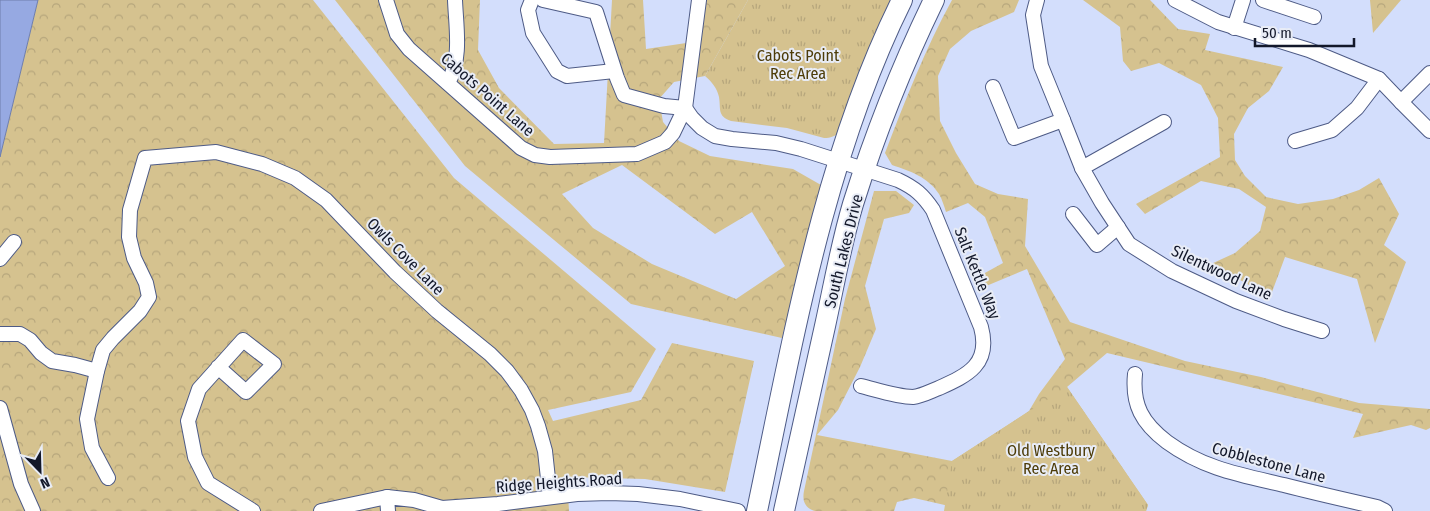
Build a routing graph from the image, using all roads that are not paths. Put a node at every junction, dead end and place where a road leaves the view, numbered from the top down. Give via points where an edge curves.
1 (386, 0) edge
2 (455, 0) edge
3 (532, 0) edge
4 (543, 0) edge
5 (699, 0) edge
6 (902, 0) edge
7 (934, 0) edge
8 (1037, 0) edge
9 (1175, 0) edge
10 (1243, 0) edge
11 (1263, 0) edge
12 (1314, 17) dead end
13 (1234, 28) junction
14 (614, 71) junction
15 (1430, 73) edge
16 (1379, 79) junction
17 (448, 83) junction
18 (993, 87) dead end
19 (1401, 102) junction
20 (685, 108) junction
21 (1063, 120) junction
22 (1164, 122) dead end
23 (1430, 131) edge
24 (1295, 141) dead end
25 (839, 162) junction
26 (1082, 168) junction
27 (865, 170) junction
28 (1073, 214) dead end
29 (1118, 227) junction
30 (14, 242) dead end
31 (0, 259) edge
32 (1322, 331) dead end
33 (0, 334) edge
34 (218, 367) dead end
35 (97, 371) junction
36 (1135, 374) dead end
37 (861, 386) dead end
38 (0, 408) edge
39 (108, 478) dead end
40 (550, 497) junction
41 (387, 504) edge
42 (442, 509) edge
43 (33, 511) edge
44 (253, 511) edge
45 (321, 511) edge
46 (738, 511) edge
47 (757, 511) edge
48 (784, 511) edge
49 (1386, 511) edge

1 - 17 street, Cabots Point Lane via 396,34
2 - 17 street via 457,52 453,75
3 - 14 street via 528,10 533,33 557,71 567,76
4 - 14 street via 596,12
5 - 20 street, Cabots Point Lane
6 - 25 main road, South Lakes Drive via 860,100
7 - 27 main road, South Lakes Drive via 890,99
8 - 21 street, Silentwood Lane via 1033,16 1041,66
9 - 13 street
10 - 13 street
11 - 12 street
13 - 16 street via 1309,50
14 - 20 street via 624,95
15 - 19 street
16 - 19 street
16 - 24 street via 1357,108 1332,130
17 - 20 street, Cabots Point Lane via 521,148 535,155 550,157 637,154 665,142
18 - 21 street via 1014,138
19 - 23 street
20 - 25 street via 702,128 715,136 776,143
21 - 26 street, Silentwood Lane
22 - 26 street
25 - 27 street
25 - 47 main road, South Lakes Drive via 822,216
26 - 29 street, Silentwood Lane
27 - 37 street, Salt Kettle Way via 898,180 925,198 933,210 981,327 983,347 974,368 965,376 917,396 908,397
27 - 48 main road, South Lakes Drive via 841,254
28 - 29 street via 1097,245
29 - 32 street, Silentwood Lane via 1129,244 1172,272 1236,301
30 - 31 street
33 - 35 street via 20,334 52,361
34 - 44 street via 199,389 188,421 195,457 208,484
35 - 39 street via 87,419 92,448
35 - 40 street, Owls Cove Lane via 103,350 149,297 129,237 130,210 145,158 216,152 262,164 295,178 326,200 395,272 507,371 522,390 538,426
36 - 49 street, Cobblestone Lane via 1136,401 1148,424 1155,433 1197,461
38 - 43 street via 21,484
40 - 42 street, Ridge Heights Road
40 - 46 street, Ridge Heights Road via 638,494
41 - 42 street via 414,500
41 - 45 street

